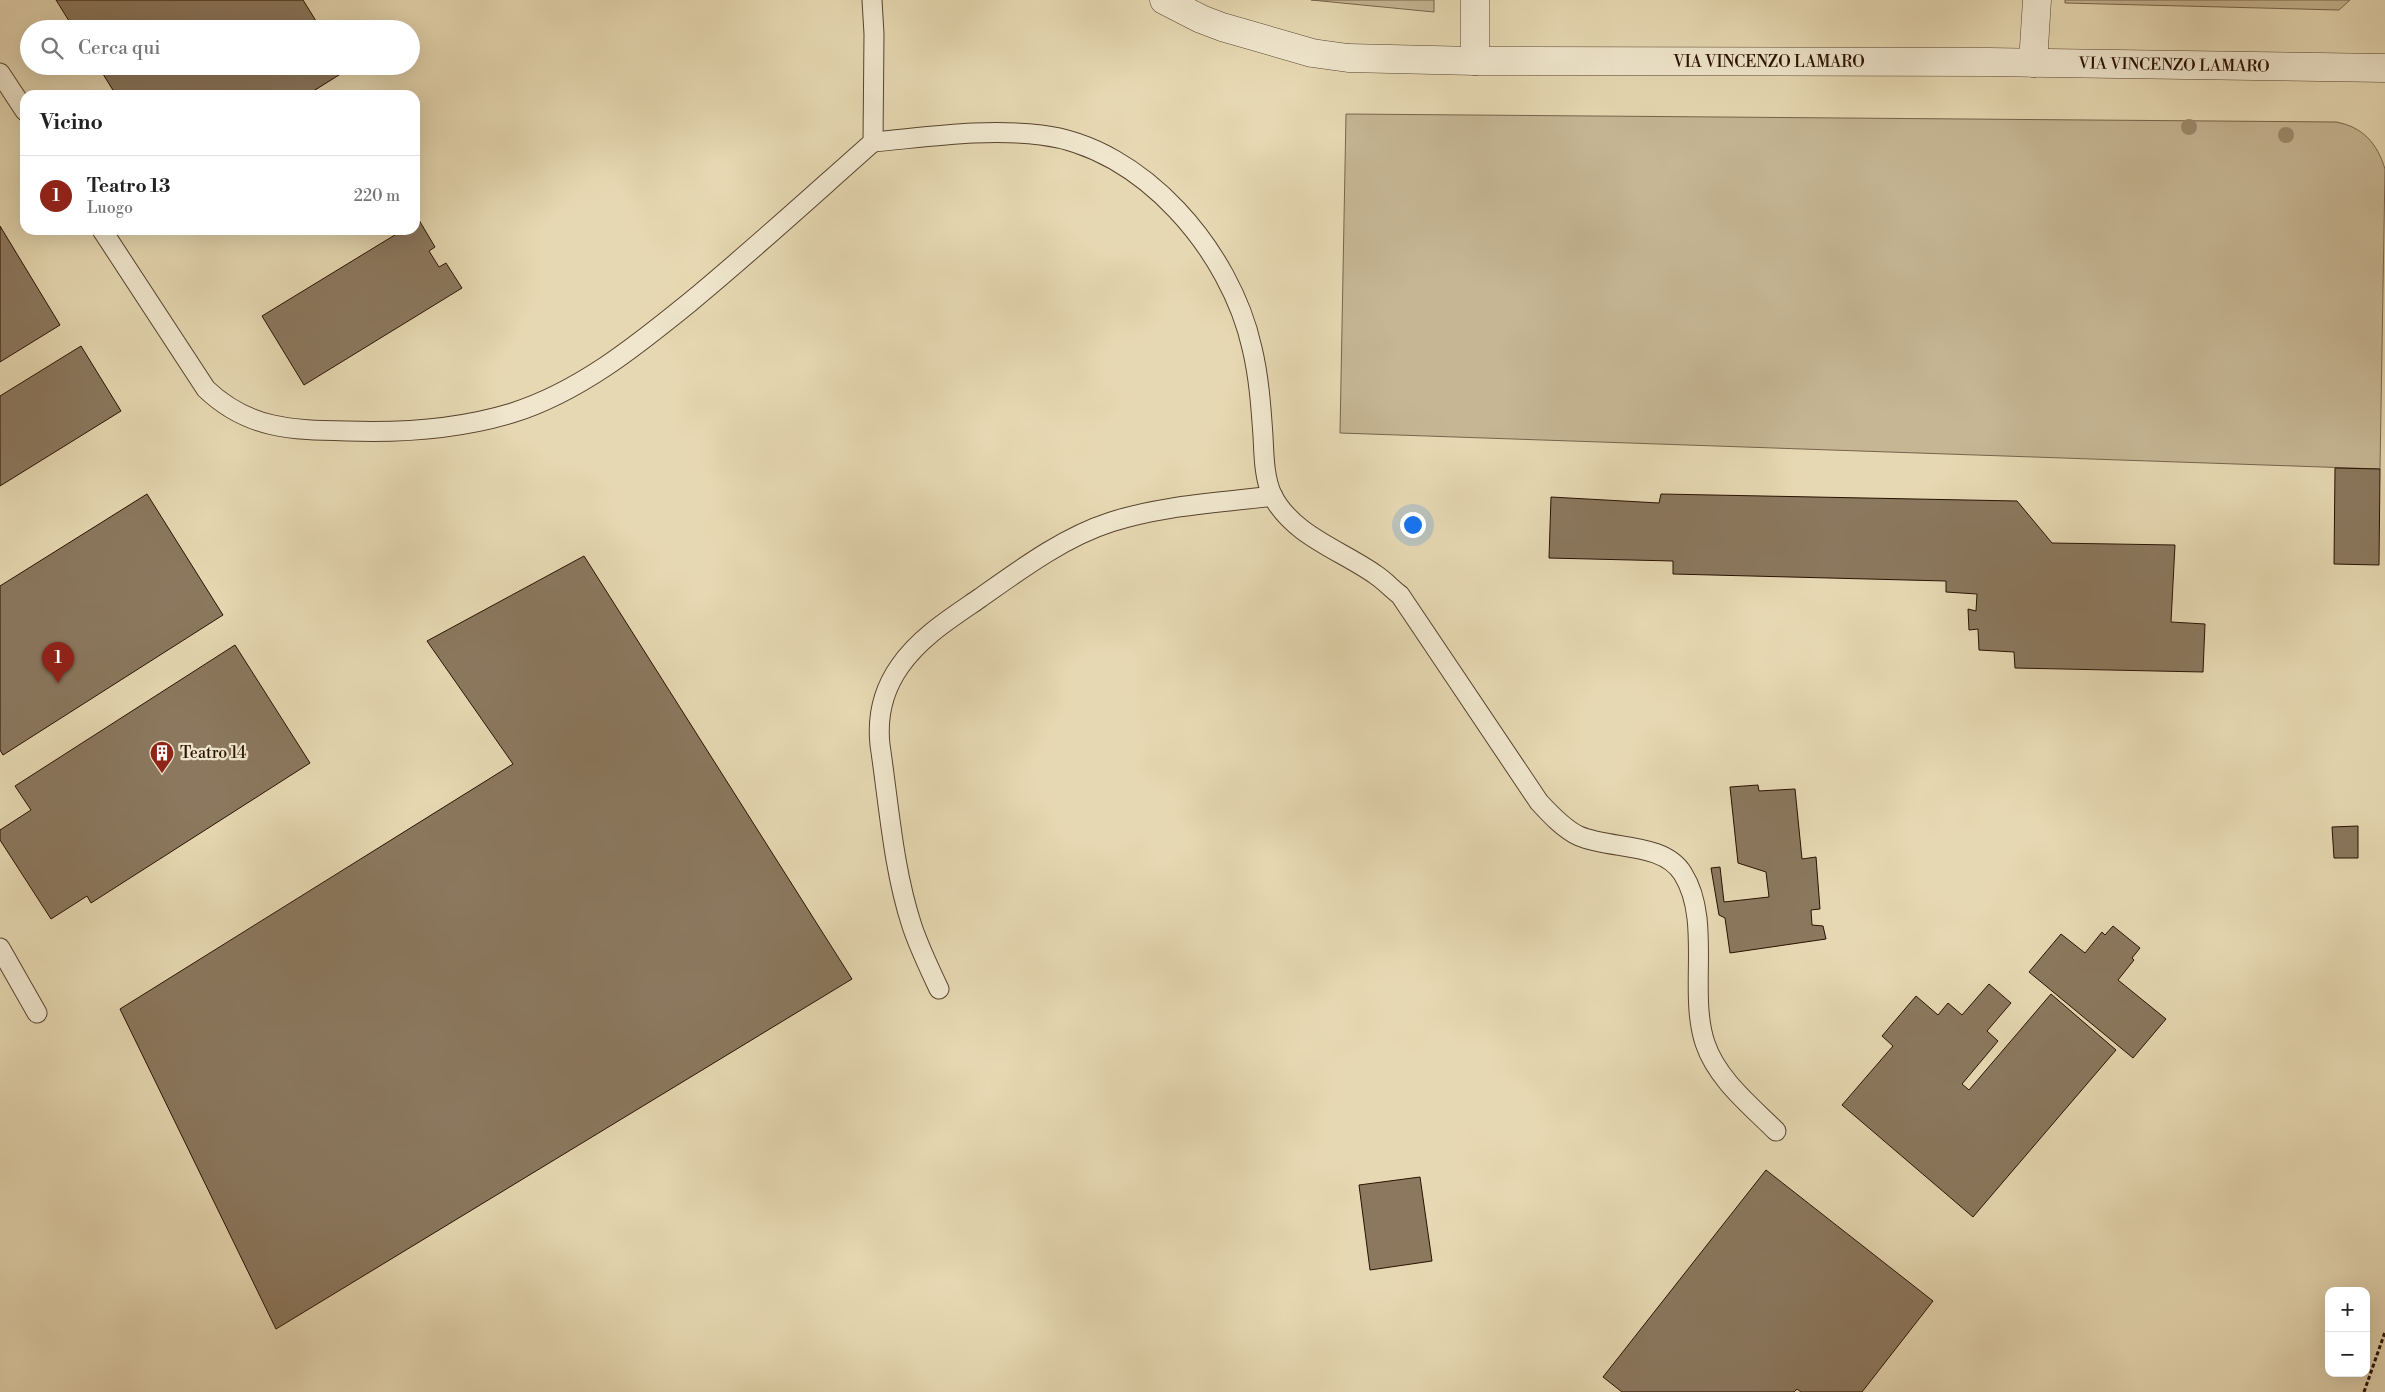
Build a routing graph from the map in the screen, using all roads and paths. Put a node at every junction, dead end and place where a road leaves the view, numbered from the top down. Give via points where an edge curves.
1 (872, 0) edge
2 (1164, 0) edge
3 (1475, 0) edge
4 (2037, 0) edge
5 (1475, 61) junction
6 (2033, 63) junction
7 (2385, 68) edge
8 (0, 73) edge
9 (20, 103) edge
10 (873, 142) junction
11 (105, 235) edge
12 (1273, 496) junction
13 (0, 948) edge
14 (939, 988) dead end
15 (38, 1013) dead end
16 (1776, 1132) dead end
17 (2385, 1332) edge
18 (2364, 1392) edge

1 - 10 lane
2 - 5 street, VIA VINCENZO LAMARO via 1222,27 1312,53 1364,59
3 - 5 street
4 - 6 street
5 - 6 street, VIA VINCENZO LAMARO
6 - 7 street, VIA VINCENZO LAMARO
8 - 9 lane
10 - 11 lane via 712,284 596,373 512,412 428,428 380,432 315,431 270,425 224,406 199,379
10 - 12 lane via 977,132 1043,135 1094,149 1152,186 1199,238 1239,307 1253,349 1265,468
12 - 14 lane via 1146,514 1111,522 1066,542 933,631 899,667 884,697 880,745 904,895 921,951
12 - 16 lane via 1290,520 1377,575 1400,596 1548,812 1578,835 1613,846 1663,855 1684,874 1694,904 1697,993 1705,1042 1714,1063 1728,1082
13 - 15 lane
17 - 18 path

